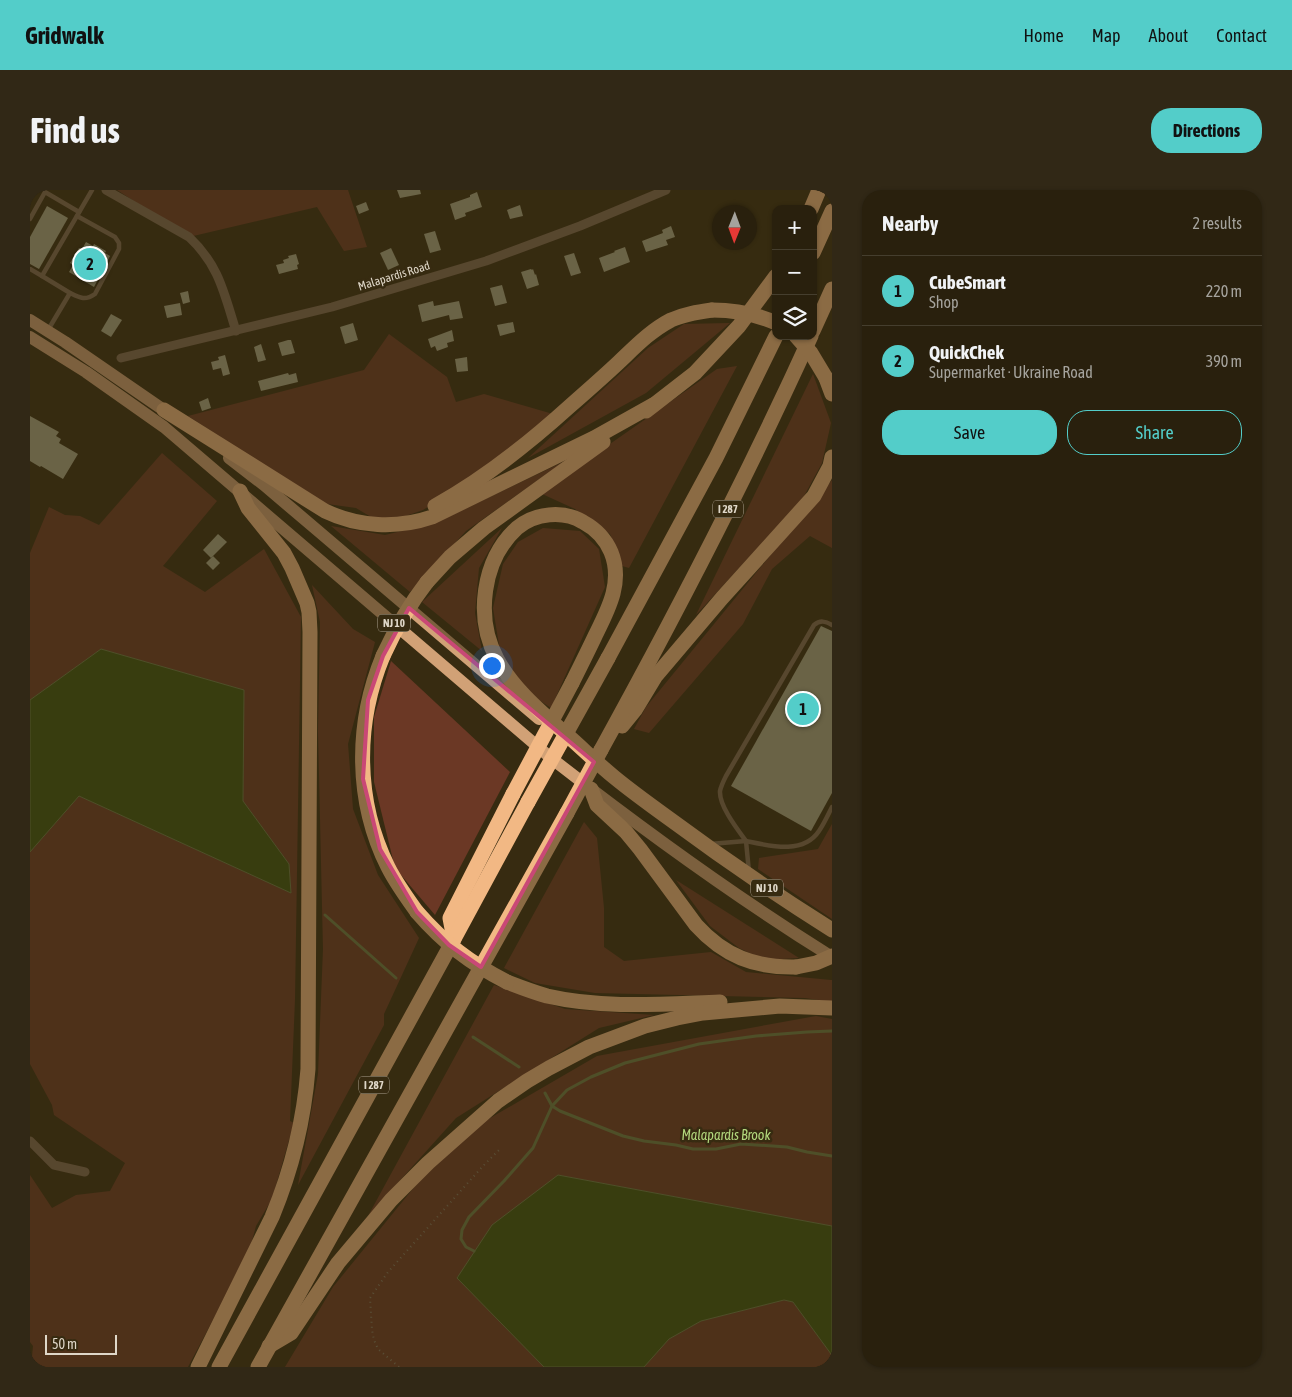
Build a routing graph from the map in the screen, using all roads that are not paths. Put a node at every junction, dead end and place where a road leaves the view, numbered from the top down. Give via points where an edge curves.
1 (92, 190) edge
2 (106, 190) edge
3 (666, 190) edge
4 (819, 190) edge
5 (813, 205) edge
6 (832, 211) edge
7 (78, 214) junction
8 (30, 219) edge
9 (814, 250) edge
10 (30, 269) edge
11 (42, 276) junction
12 (772, 281) edge
13 (832, 289) edge
14 (70, 292) junction
15 (30, 320) edge
16 (772, 321) edge
17 (817, 322) edge
18 (48, 331) junction
19 (236, 331) junction
20 (30, 336) edge
21 (774, 340) edge
22 (800, 340) edge
23 (809, 340) edge
24 (121, 358) dead end
25 (832, 394) edge
26 (653, 405) junction
27 (164, 410) junction
28 (832, 457) edge
29 (240, 491) junction
30 (373, 524) junction
31 (832, 625) edge
32 (601, 750) junction
33 (614, 777) junction
34 (591, 790) junction
35 (832, 807) edge
36 (746, 841) junction
37 (704, 844) junction
38 (750, 876) junction
39 (832, 930) edge
40 (454, 939) junction
41 (832, 957) edge
42 (832, 1007) edge
43 (30, 1141) edge
44 (85, 1172) dead end
45 (269, 1346) junction
46 (198, 1367) edge
47 (219, 1367) edge
48 (258, 1367) edge

1 - 7 lane
2 - 19 street via 189,237 198,246 214,268
3 - 19 street, Malapardis Road via 486,261 332,307
4 - 5 highway
6 - 9 highway
7 - 8 lane via 45,192
7 - 11 lane
7 - 14 lane via 115,237 119,249 95,294 80,298
10 - 11 lane
11 - 14 lane
12 - 26 highway via 739,326 695,373
13 - 17 highway
14 - 18 lane
15 - 18 main road, NJ 10
16 - 30 highway, bridge via 732,310 698,311 673,319 645,337 497,467 410,517
18 - 27 main road, NJ 10
19 - 24 street, Malapardis Road
20 - 29 main road, NJ 10 via 164,426
21 - 40 highway, I 287, bridge via 716,458
22 - 25 highway, bridge via 812,353
23 - 32 highway, I 287 via 732,501
26 - 30 highway via 594,438 432,517 415,523
26 - 42 highway, bridge via 484,528 450,557 415,597 383,656 368,700 363,778 370,819 388,867 417,912 448,945 507,982 577,1002 656,1005 763,1001 812,1002
27 - 30 highway via 324,511
27 - 33 main road, NJ 10 via 264,485 545,725
28 - 32 highway via 814,496 654,677 635,710
29 - 34 main road, NJ 10
29 - 46 highway via 248,508 284,553 309,612 309,1059 302,1122 282,1192
31 - 36 lane via 825,622 814,625 720,789 731,821
32 - 45 highway, I 287, bridge
33 - 37 highway, NJ 10
33 - 40 highway, bridge via 535,707 497,660 487,635 485,598 496,555 522,525 534,518 569,516 592,527 606,540 615,564 615,586 611,603 572,683 514,794 450,918
34 - 41 main road, NJ 10 via 736,895
34 - 41 highway, bridge via 597,805 626,832 696,925 718,945 763,966 796,967
35 - 36 lane via 818,833 799,846 784,848
36 - 37 lane
36 - 38 lane
37 - 38 highway, NJ 10
38 - 39 highway, NJ 10
40 - 47 highway, I 287
42 - 45 highway via 780,1006 677,1018 589,1046 528,1080 492,1106 390,1200 338,1263 291,1333
43 - 44 street via 54,1165
45 - 48 highway, I 287

